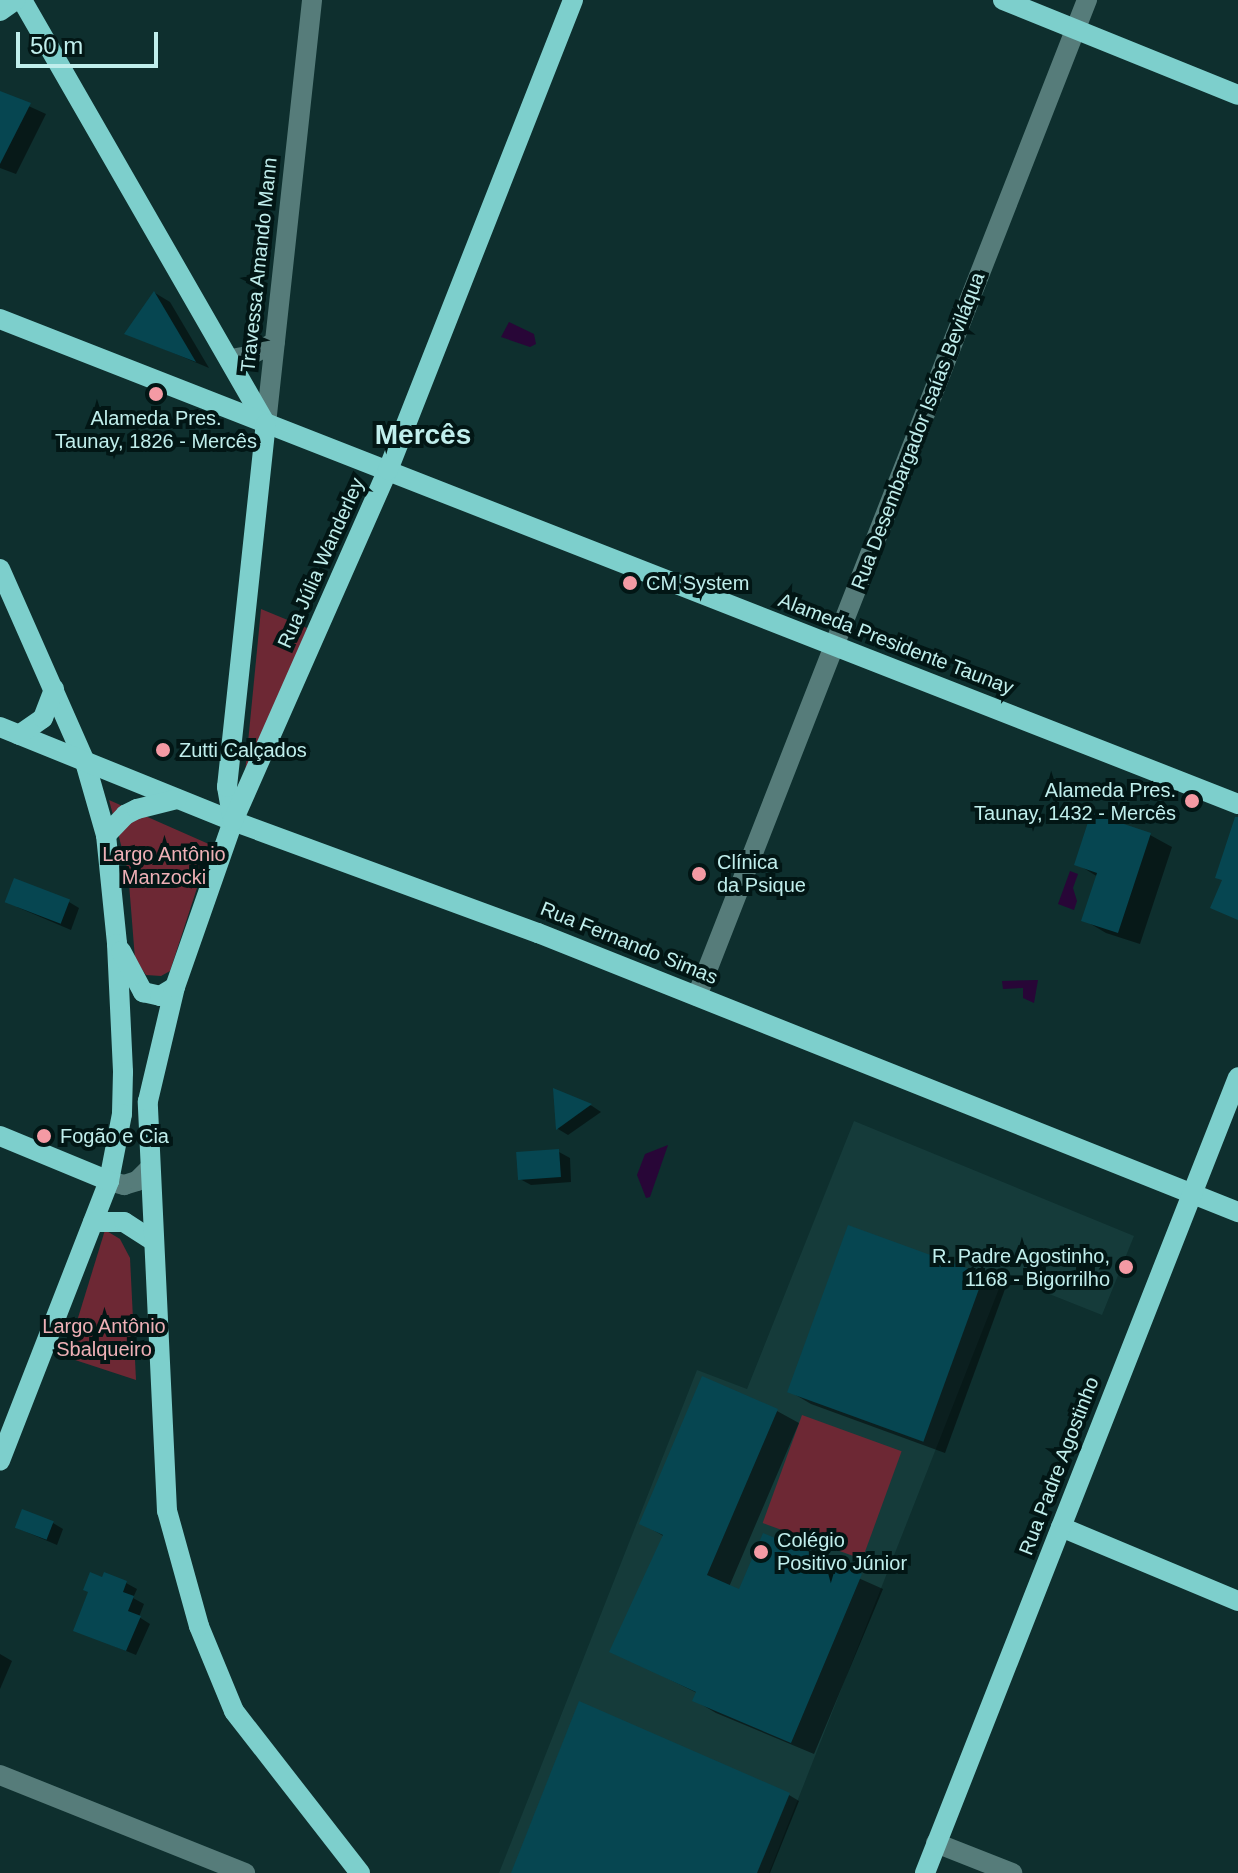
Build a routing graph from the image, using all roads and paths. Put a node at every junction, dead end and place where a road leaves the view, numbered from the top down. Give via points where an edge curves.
1 (16, 0) edge
2 (22, 0) edge
3 (312, 0) edge
4 (573, 0) edge
5 (1003, 0) edge
6 (1087, 0) edge
7 (0, 11) edge
8 (1076, 30) junction
9 (1238, 95) edge
10 (0, 319) edge
11 (275, 342) junction
12 (231, 359) junction
13 (266, 424) junction
14 (388, 470) junction
15 (0, 569) edge
16 (834, 645) junction
17 (54, 689) junction
18 (10, 731) edge
19 (85, 762) junction
20 (177, 799) junction
21 (1238, 804) edge
22 (233, 821) junction
23 (106, 835) junction
24 (117, 944) junction
25 (175, 987) junction
26 (697, 996) junction
27 (1238, 1077) edge
28 (0, 1136) edge
29 (149, 1169) junction
30 (109, 1181) junction
31 (1192, 1193) junction
32 (1238, 1212) edge
33 (93, 1222) junction
34 (152, 1240) junction
35 (0, 1460) edge
36 (1061, 1527) junction
37 (1238, 1601) edge
38 (0, 1775) edge
39 (936, 1843) junction
40 (245, 1873) edge
41 (360, 1873) edge
42 (925, 1873) edge
43 (1012, 1873) edge

1 - 7 main road
2 - 12 main road
3 - 11 street, Travessa Amando Mann
4 - 14 main road, Rua Júlia Wanderley
5 - 8 main road
6 - 8 street, Rua Desembargador Isaías Beviláqua
8 - 9 main road
8 - 16 street, Rua Desembargador Isaías Beviláqua
10 - 13 main road, Alameda Presidente Taunay
11 - 12 street
11 - 13 street, Travessa Amando Mann
12 - 13 main road
13 - 14 main road, Alameda Presidente Taunay
13 - 22 main road, Travessa Amando Mann via 227,787
14 - 16 main road, Alameda Presidente Taunay
14 - 22 main road, Rua Júlia Wanderley
15 - 17 main road
16 - 21 main road, Alameda Presidente Taunay
16 - 26 street, Rua Desembargador Isaías Beviláqua
17 - 18 main road via 43,718
17 - 19 main road
18 - 19 main road, Rua Fernando Simas
19 - 20 main road, Rua Fernando Simas
19 - 23 main road
20 - 22 main road, Rua Fernando Simas
20 - 23 main road via 137,809
22 - 25 main road, Rua Júlia Wanderley
22 - 26 main road, Rua Fernando Simas
23 - 24 main road
24 - 25 main road via 143,992 160,996
24 - 30 main road via 122,1114
25 - 29 main road, Rua Júlia Wanderley via 148,1101
26 - 31 main road, Rua Fernando Simas
27 - 31 main road, Rua Padre Agostinho
28 - 30 main road
29 - 30 street via 124,1185
29 - 34 main road, Rua Júlia Wanderley
30 - 33 main road
31 - 32 main road, Rua Fernando Simas
31 - 36 main road, Rua Padre Agostinho
33 - 34 main road via 124,1222
33 - 35 main road
34 - 41 main road, Rua Júlia Wanderley via 167,1511 199,1626 234,1711
36 - 37 main road
36 - 39 main road, Rua Padre Agostinho
38 - 40 street
39 - 42 main road, Rua Padre Agostinho
39 - 43 street

